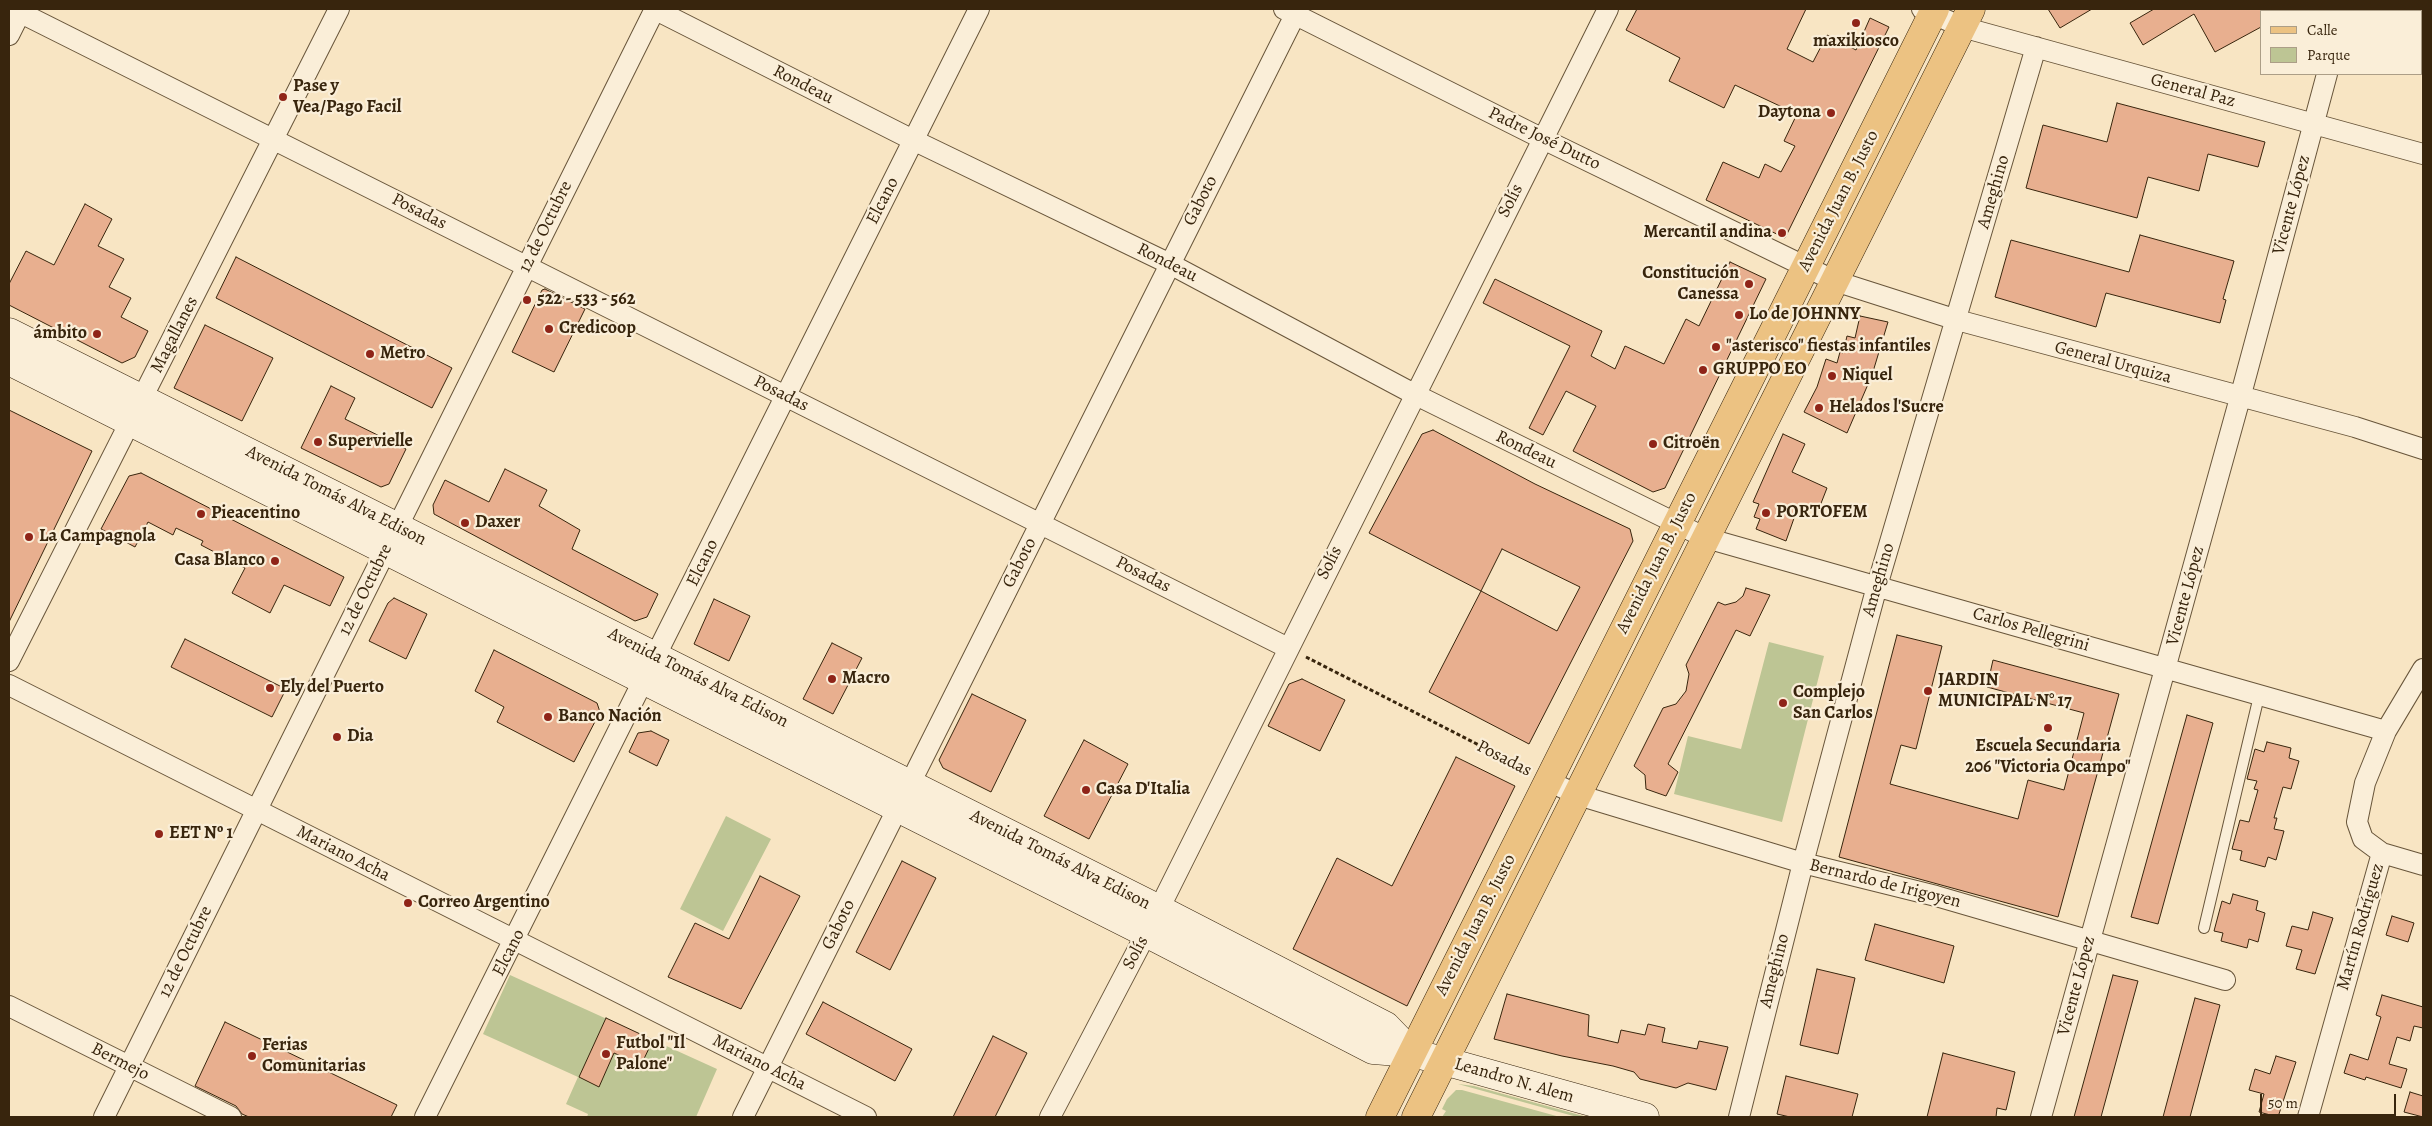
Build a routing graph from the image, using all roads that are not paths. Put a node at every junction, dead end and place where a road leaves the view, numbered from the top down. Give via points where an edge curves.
1 (339, 9) edge
2 (655, 9) edge
3 (979, 9) edge
4 (1608, 9) edge
5 (18, 10) edge
6 (1930, 10) edge
7 (1292, 11) edge
8 (1967, 18) edge
9 (9, 35) edge
10 (2036, 47) junction
11 (2327, 75) edge
12 (2314, 124) junction
13 (1543, 139) junction
14 (274, 140) junction
15 (913, 140) junction
16 (2423, 154) edge
17 (1170, 264) junction
18 (527, 266) junction
19 (1806, 267) junction
20 (1835, 281) junction
21 (1957, 320) junction
22 (9, 332) edge
23 (9, 361) edge
24 (1414, 394) junction
25 (785, 396) junction
26 (2240, 398) junction
27 (137, 411) junction
28 (2423, 449) edge
29 (1040, 524) junction
30 (1677, 524) junction
31 (397, 527) junction
32 (1706, 538) junction
33 (385, 551) junction
34 (1877, 586) junction
35 (1288, 648) junction
36 (656, 657) junction
37 (9, 661) edge
38 (2165, 669) junction
39 (2423, 669) edge
40 (644, 681) junction
41 (9, 685) edge
42 (2259, 696) junction
43 (2386, 731) junction
44 (1548, 781) junction
45 (909, 784) junction
46 (1578, 795) junction
47 (897, 808) junction
48 (256, 811) junction
49 (2382, 853) junction
50 (1803, 863) junction
51 (2423, 865) edge
52 (1158, 909) junction
53 (2204, 928) dead end
54 (1146, 933) junction
55 (515, 941) junction
56 (2090, 941) junction
57 (2224, 980) dead end
58 (9, 1006) edge
59 (1373, 1050) joint
60 (1412, 1053) junction
61 (1444, 1061) junction
62 (129, 1066) junction
63 (768, 1068) junction
64 (104, 1117) edge
65 (231, 1117) edge
66 (425, 1117) edge
67 (743, 1117) edge
68 (866, 1117) edge
69 (1050, 1117) edge
70 (1380, 1117) edge
71 (1416, 1117) edge
72 (1646, 1117) edge
73 (1739, 1117) edge
74 (2041, 1117) edge
75 (2308, 1117) edge

1 - 14 street, Magallanes
2 - 15 street, Rondeau
2 - 18 street, 12 de Octubre
3 - 15 street, Elcano
4 - 13 street, Solís
5 - 9 street
5 - 14 street, Posadas
6 - 8 street, General Paz
6 - 19 main road, Avenida Juan B. Justo
7 - 13 street, Padre José Dutto
7 - 17 street, Gaboto
8 - 10 street, General Paz
8 - 20 main road, Avenida Juan B. Justo
10 - 12 street, General Paz
10 - 21 street, Ameghino
11 - 12 street, Vicente López
12 - 16 street, General Paz
12 - 26 street, Vicente López
13 - 19 street, Padre José Dutto
13 - 24 street, Solís
14 - 18 street, Posadas
14 - 27 street, Magallanes
15 - 17 street, Rondeau
15 - 25 street, Elcano
17 - 24 street, Rondeau
17 - 29 street, Gaboto
18 - 25 street, Posadas
18 - 31 street, 12 de Octubre
19 - 20 street, General Urquiza
19 - 30 main road, Avenida Juan B. Justo
20 - 21 street, General Urquiza
20 - 32 main road, Avenida Juan B. Justo
21 - 26 street, General Urquiza
21 - 34 street, Ameghino
22 - 27 main road, Avenida Tomás Alva Edison
23 - 27 main road, Avenida Tomás Alva Edison
24 - 30 street, Rondeau
24 - 35 street, Solís
25 - 29 street, Posadas
25 - 36 street, Elcano
26 - 28 street, General Urquiza via 2354,427
26 - 38 street, Vicente López
27 - 31 main road, Avenida Tomás Alva Edison
27 - 33 main road, Avenida Tomás Alva Edison
27 - 37 street, Magallanes
29 - 35 street, Posadas
29 - 45 street, Gaboto
30 - 32 street, Carlos Pellegrini
30 - 44 main road, Avenida Juan B. Justo
31 - 33 street, 12 de Octubre
31 - 36 main road, Avenida Tomás Alva Edison
32 - 34 street, Carlos Pellegrini
32 - 46 main road, Avenida Juan B. Justo
33 - 40 main road, Avenida Tomás Alva Edison
33 - 48 street, 12 de Octubre
34 - 38 street, Carlos Pellegrini
34 - 50 street, Ameghino
35 - 52 street, Solís
36 - 40 street, Elcano
36 - 45 main road, Avenida Tomás Alva Edison
38 - 42 street, Carlos Pellegrini
38 - 56 street, Vicente López
39 - 43 street, Martín Rodríguez
40 - 47 main road, Avenida Tomás Alva Edison
40 - 55 street, Elcano
41 - 48 street, Mariano Acha
42 - 43 street, Carlos Pellegrini
42 - 53 lane
43 - 49 street, Martín Rodríguez via 2365,783 2357,822 2363,839
44 - 46 street, Bernardo de Irigoyen
44 - 60 main road, Avenida Juan B. Justo
45 - 47 street, Gaboto
45 - 52 main road, Avenida Tomás Alva Edison
46 - 50 street, Bernardo de Irigoyen
46 - 61 main road, Avenida Juan B. Justo
47 - 54 main road, Avenida Tomás Alva Edison
47 - 63 street, Gaboto
48 - 55 street, Mariano Acha
48 - 62 street, 12 de Octubre
49 - 51 street
49 - 75 street, Martín Rodríguez
50 - 56 street, Bernardo de Irigoyen via 1936,896
50 - 73 street, Ameghino
52 - 54 street, Solís
52 - 60 main road, Avenida Tomás Alva Edison via 1386,1026
54 - 59 main road, Avenida Tomás Alva Edison
54 - 69 street, Solís
55 - 63 street, Mariano Acha
55 - 66 street, Elcano
56 - 57 street, Bernardo de Irigoyen
56 - 74 street, Vicente López
58 - 62 street, Bermejo
59 - 60 main road, Leandro N. Alem
60 - 61 main road, Leandro N. Alem
60 - 70 main road, Avenida Juan B. Justo
61 - 71 main road, Avenida Juan B. Justo
61 - 72 main road, Leandro N. Alem
62 - 64 street, 12 de Octubre
62 - 65 street, Bermejo
63 - 67 street, Gaboto
63 - 68 street, Mariano Acha

